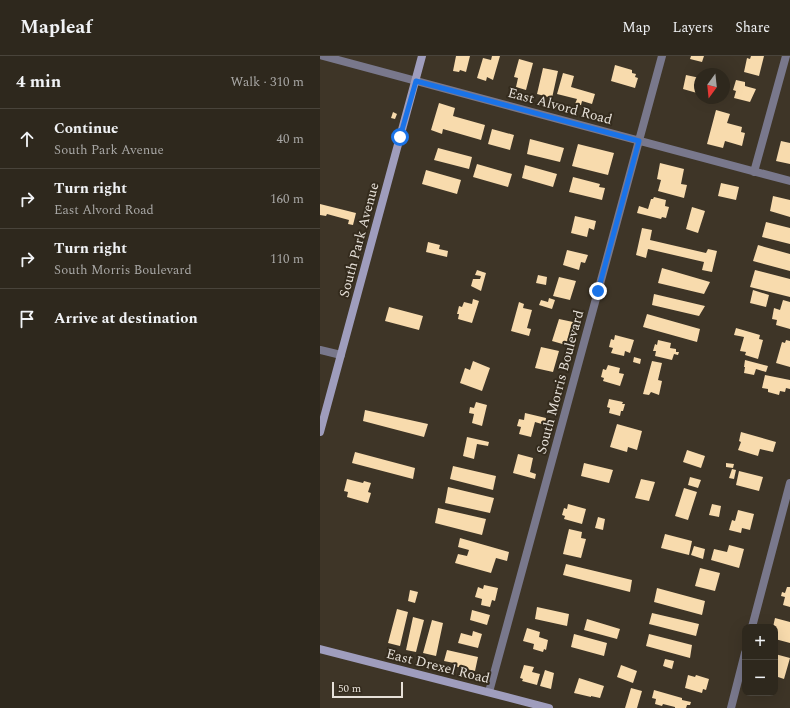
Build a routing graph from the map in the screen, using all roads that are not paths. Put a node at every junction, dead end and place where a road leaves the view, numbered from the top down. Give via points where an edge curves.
1 (323, 56) edge
2 (422, 56) edge
3 (662, 56) edge
4 (786, 56) edge
5 (416, 81) junction
6 (639, 141) junction
7 (754, 172) junction
8 (790, 181) edge
9 (320, 350) edge
10 (341, 355) junction
11 (320, 432) edge
12 (790, 483) edge
13 (753, 624) edge
14 (320, 649) edge
15 (743, 660) edge
16 (489, 692) junction
17 (548, 708) edge
18 (731, 708) edge

1 - 5 street, East Alvord Road
2 - 5 main road, South Park Avenue
3 - 6 street, South Morris Boulevard
4 - 7 street
5 - 6 street, East Alvord Road
5 - 10 main road, South Park Avenue
6 - 7 street, East Alvord Road
6 - 16 street, South Morris Boulevard
7 - 8 street, East Alvord Road
9 - 10 street
10 - 11 main road, South Park Avenue
12 - 13 street
14 - 16 main road, East Drexel Road
15 - 18 street
16 - 17 main road, East Drexel Road

